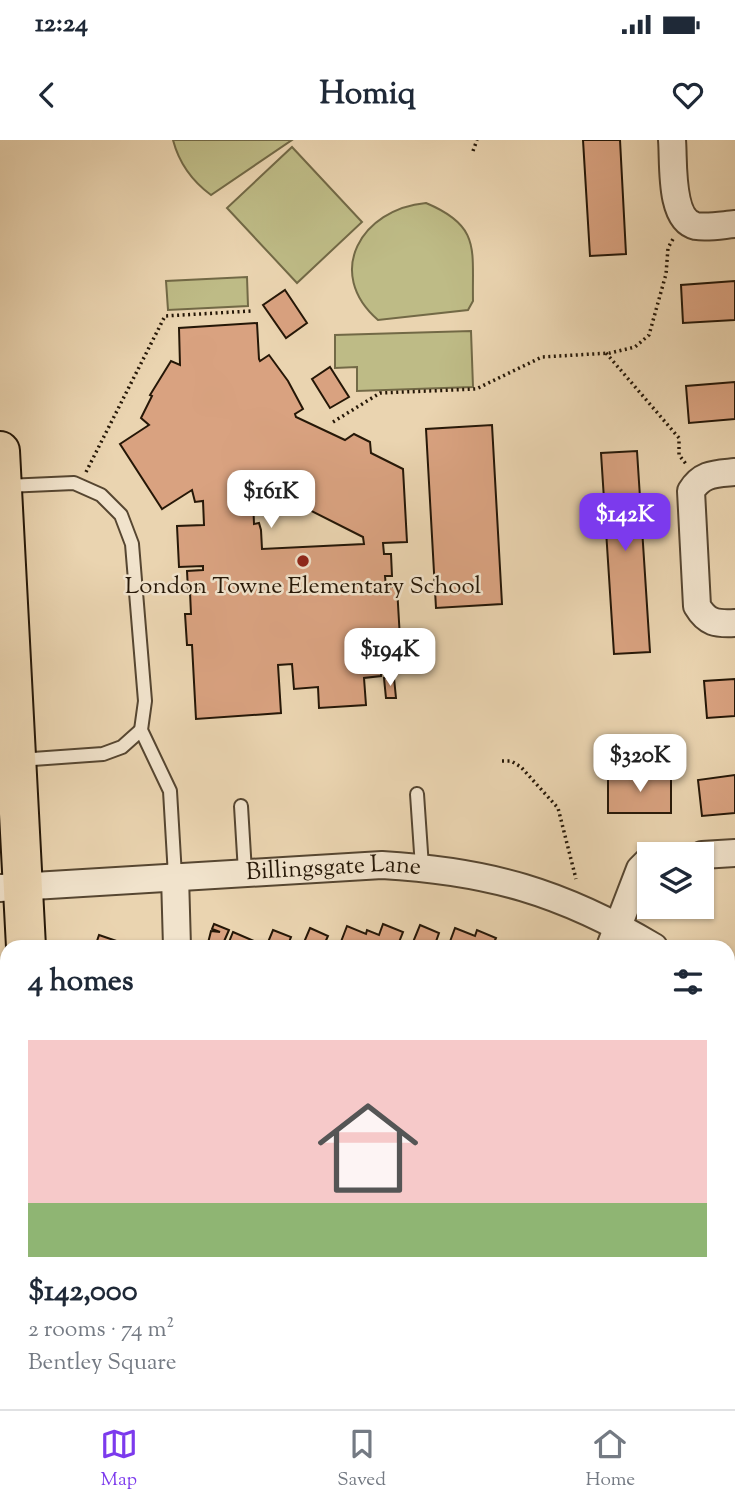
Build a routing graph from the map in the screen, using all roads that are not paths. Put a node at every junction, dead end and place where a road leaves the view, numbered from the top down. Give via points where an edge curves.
1 (672, 140) edge
2 (735, 224) edge
3 (1, 469) edge
4 (735, 472) edge
5 (735, 623) edge
6 (141, 730) junction
7 (15, 760) junction
8 (417, 794) dead end
9 (241, 806) dead end
10 (735, 853) edge
11 (714, 854) edge
12 (422, 867) junction
13 (245, 872) junction
14 (637, 874) edge
15 (175, 876) junction
16 (11, 887) edge
17 (614, 937) edge
18 (24, 940) edge
19 (177, 940) edge

1 - 2 street via 676,201 683,218 699,227
3 - 6 lane via 74,483 101,495 121,516 132,544 145,701
3 - 7 main road
4 - 5 street via 708,474 691,491 697,606 716,624
6 - 7 lane via 122,747 103,754
6 - 15 lane via 170,792
7 - 16 main road
8 - 12 lane
9 - 13 lane
10 - 11 street
12 - 13 street, Billingsgate Lane
12 - 17 street, Billingsgate Lane via 504,881 577,905
13 - 15 street, Billingsgate Lane
14 - 17 street
15 - 16 street, Billingsgate Lane
15 - 19 street
16 - 18 main road

